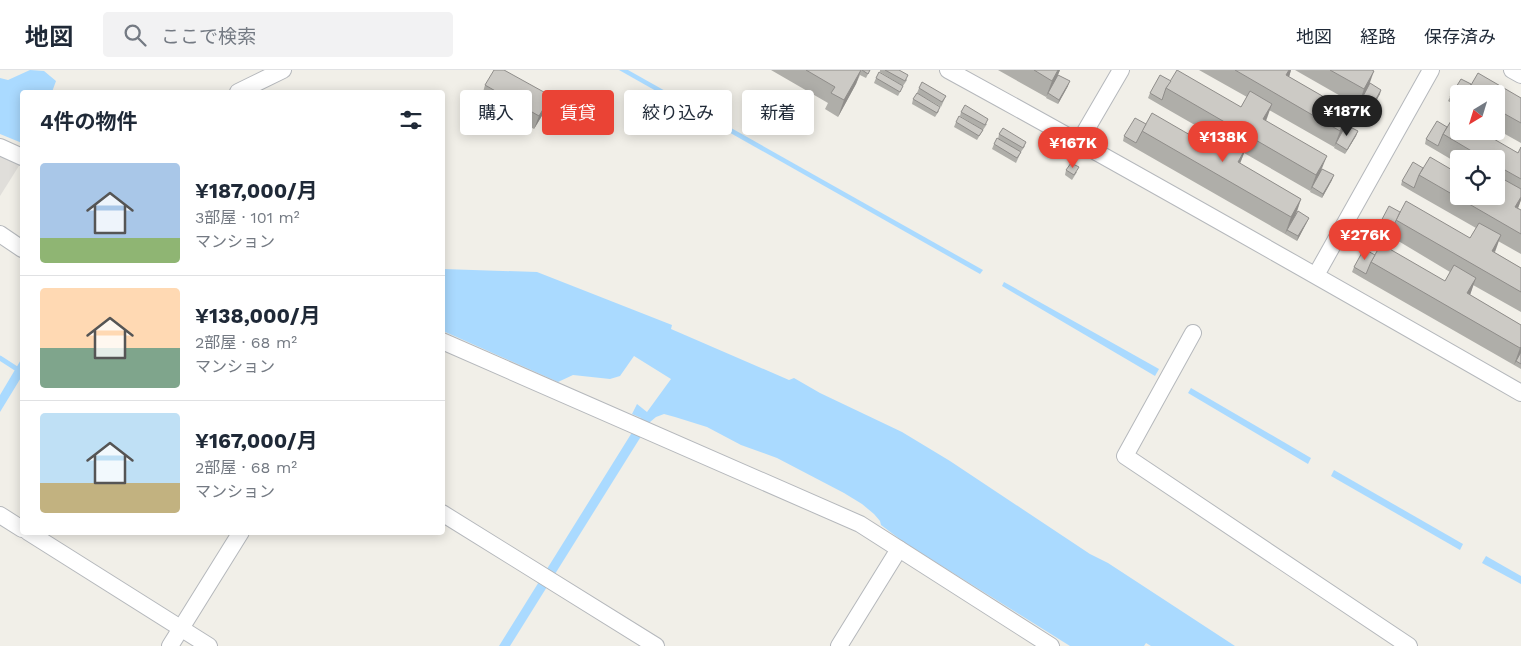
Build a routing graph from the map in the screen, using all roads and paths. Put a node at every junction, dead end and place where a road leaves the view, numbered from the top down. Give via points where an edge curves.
1 (266, 70) edge
2 (283, 70) edge
3 (948, 70) edge
4 (1121, 70) edge
5 (1430, 70) edge
6 (1512, 70) edge
7 (1521, 75) edge
8 (241, 90) edge
9 (242, 90) edge
10 (1080, 142) junction
11 (0, 147) edge
12 (20, 156) edge
13 (0, 234) edge
14 (20, 248) edge
15 (1316, 275) junction
16 (1193, 334) dead end
17 (445, 342) edge
18 (1521, 393) edge
19 (0, 515) edge
20 (445, 515) edge
21 (20, 528) edge
22 (33, 535) edge
23 (239, 535) edge
24 (899, 549) junction
25 (181, 629) junction
26 (170, 646) edge
27 (209, 646) edge
28 (656, 646) edge
29 (839, 646) edge
30 (1051, 646) edge
31 (1409, 646) edge

1 - 8 street
2 - 9 street
3 - 10 street
4 - 10 street
5 - 15 street
6 - 7 street
10 - 15 street
11 - 12 street
13 - 14 street
15 - 18 street
16 - 31 street via 1125,456
17 - 24 street via 860,524
19 - 21 street
20 - 28 street
22 - 25 street
23 - 25 street
24 - 29 street
24 - 30 street
25 - 26 street
25 - 27 street

